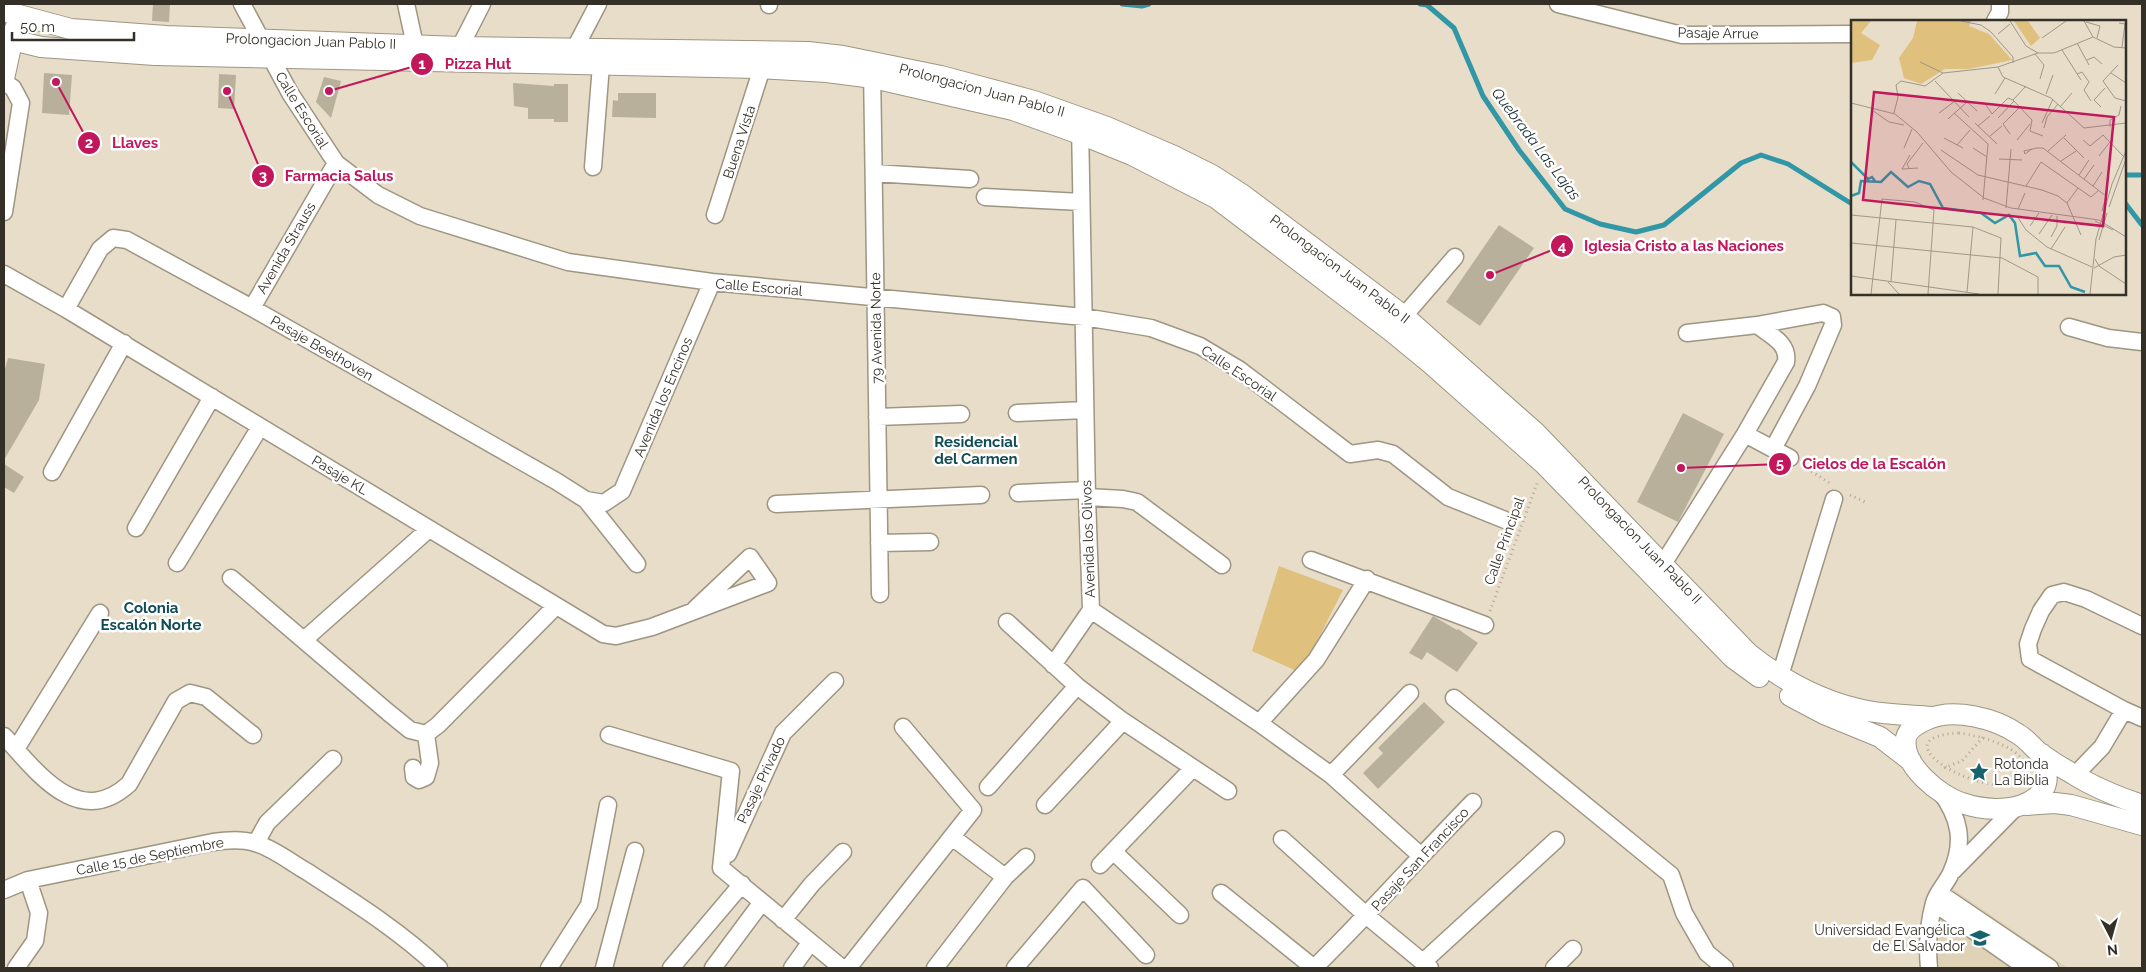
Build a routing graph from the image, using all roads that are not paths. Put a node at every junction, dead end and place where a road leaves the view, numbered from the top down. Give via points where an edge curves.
1 (242, 4) edge
2 (406, 4) edge
3 (482, 4) edge
4 (598, 4) edge
5 (1558, 4) edge
6 (2000, 4) edge
7 (13, 10) edge
8 (1996, 20) edge
9 (1851, 34) edge
10 (9, 39) edge
11 (415, 44) junction
12 (460, 46) junction
13 (264, 48) junction
14 (575, 48) junction
15 (601, 65) junction
16 (762, 68) junction
17 (872, 70) junction
18 (4, 80) edge
19 (1080, 125) junction
20 (336, 163) junction
21 (593, 167) dead end
22 (874, 173) junction
23 (970, 179) dead end
24 (985, 197) dead end
25 (1081, 202) junction
26 (4, 212) edge
27 (715, 216) dead end
28 (1455, 257) dead end
29 (4, 274) edge
30 (712, 282) junction
31 (876, 298) junction
32 (252, 308) junction
33 (66, 309) junction
34 (1404, 316) junction
35 (1084, 317) junction
36 (1756, 325) junction
37 (2069, 327) dead end
38 (1687, 333) dead end
39 (2142, 342) edge
40 (124, 344) junction
41 (212, 397) junction
42 (1085, 410) junction
43 (1017, 413) dead end
44 (961, 414) dead end
45 (877, 417) junction
46 (260, 427) junction
47 (1745, 434) junction
48 (1773, 449) junction
49 (1790, 458) road end
50 (52, 472) dead end
51 (1018, 493) dead end
52 (1087, 493) junction
53 (1838, 493) road end
54 (981, 495) dead end
55 (879, 499) junction
56 (586, 500) junction
57 (604, 503) joint
58 (776, 504) dead end
59 (1505, 520) dead end
60 (136, 528) dead end
61 (429, 529) junction
62 (879, 542) junction
63 (930, 542) dead end
64 (1311, 560) dead end
65 (177, 563) dead end
66 (637, 564) dead end
67 (1663, 564) junction
68 (1222, 565) dead end
69 (231, 578) dead end
70 (1367, 579) junction
71 (880, 594) dead end
72 (556, 606) junction
73 (695, 609) dead end
74 (1091, 610) junction
75 (100, 613) dead end
76 (1007, 622) dead end
77 (1485, 625) road end
78 (2142, 626) edge
79 (305, 639) junction
80 (1053, 665) junction
81 (1780, 676) junction
82 (835, 681) dead end
83 (1077, 686) junction
84 (1410, 693) dead end
85 (1454, 698) dead end
86 (2124, 710) junction
87 (1932, 717) junction
88 (2142, 718) edge
89 (1123, 721) junction
90 (1259, 723) junction
91 (903, 727) dead end
92 (426, 734) junction
93 (253, 735) dead end
94 (609, 735) dead end
95 (4, 736) edge
96 (16, 749) junction
97 (2042, 754) junction
98 (333, 760) dead end
99 (1911, 761) junction
100 (413, 768) dead end
101 (1193, 768) junction
102 (1331, 775) junction
103 (2075, 775) junction
104 (988, 787) dead end
105 (1936, 788) junction
106 (1228, 791) dead end
107 (1472, 802) dead end
108 (608, 805) dead end
109 (1045, 805) dead end
110 (2142, 805) edge
111 (2020, 806) junction
112 (2142, 825) edge
113 (952, 837) junction
114 (1282, 839) dead end
115 (1556, 840) dead end
116 (256, 843) junction
117 (635, 851) dead end
118 (843, 852) dead end
119 (1114, 852) junction
120 (1420, 855) junction
121 (1026, 857) dead end
122 (1100, 865) dead end
123 (722, 868) junction
124 (1951, 873) junction
125 (1005, 877) junction
126 (28, 880) junction
127 (742, 884) junction
128 (4, 890) edge
129 (1221, 893) dead end
130 (1936, 898) junction
131 (762, 902) junction
132 (1180, 914) dead end
133 (1367, 916) junction
134 (783, 920) junction
135 (810, 943) junction
136 (1573, 949) dead end
137 (1146, 955) dead end
138 (1426, 965) edge
139 (16, 968) edge
140 (439, 968) edge
141 (549, 968) edge
142 (604, 968) edge
143 (671, 968) edge
144 (713, 968) edge
145 (792, 968) edge
146 (842, 968) edge
147 (848, 968) edge
148 (935, 968) edge
149 (1015, 968) edge
150 (1314, 968) edge
151 (1554, 968) edge
152 (1725, 968) edge
153 (1929, 968) edge
154 (2027, 968) edge
155 (2050, 968) edge

1 - 13 street, Calle Escorial
2 - 11 street
3 - 12 street
4 - 14 street
5 - 9 street, Pasaje Arrue via 1682,35
6 - 8 street
7 - 10 main road
7 - 13 main road, Prolongacion Juan Pablo II via 71,29
10 - 13 main road, Prolongacion Juan Pablo II via 41,46 155,55
10 - 18 main road
11 - 12 main road, Prolongacion Juan Pablo II
11 - 13 main road, Prolongacion Juan Pablo II
12 - 14 main road, Prolongacion Juan Pablo II
13 - 15 main road, Prolongacion Juan Pablo II
13 - 20 street, Calle Escorial
14 - 17 main road, Prolongacion Juan Pablo II via 791,52 843,56
15 - 16 main road, Prolongacion Juan Pablo II
15 - 21 street
16 - 17 main road, Prolongacion Juan Pablo II via 826,72
16 - 27 street, Buena Vista
17 - 19 main road, Prolongacion Juan Pablo II via 941,76 1034,101
17 - 22 street, 79 Avenida Norte
18 - 26 street via 21,103
19 - 25 street, Avenida los Olivos
19 - 34 main road, Prolongacion Juan Pablo II via 1174,156 1212,175
19 - 99 main road, Prolongacion Juan Pablo II via 1227,206 1430,363 1544,464 1733,658 1752,673 1798,700 1886,740
20 - 30 street, Calle Escorial via 378,195 420,216 568,262
20 - 32 street, Avenida Strauss
22 - 23 street
22 - 31 street, 79 Avenida Norte
24 - 25 street
25 - 35 street, Avenida los Olivos
28 - 34 street
29 - 33 street, Pasaje KL
30 - 31 street, Calle Escorial
30 - 57 street, Avenida los Encinos via 622,491
31 - 35 street, Calle Escorial
31 - 45 street, 79 Avenida Norte
32 - 33 street, Pasaje Beethoven via 128,240 114,238 100,249
32 - 56 street, Pasaje Beethoven
33 - 40 street, Pasaje KL
34 - 67 main road, Prolongacion Juan Pablo II via 1535,432
35 - 42 street, Avenida los Olivos
35 - 59 street, Calle Escorial via 1152,328 1200,346 1240,370 1350,454 1378,450 1393,454 1448,497
36 - 38 street
36 - 47 street via 1782,344 1786,359
36 - 48 street via 1823,313 1832,317 1834,325 1807,386
37 - 39 street via 2108,338
40 - 41 street, Pasaje KL
40 - 50 street
41 - 46 street, Pasaje KL
41 - 60 street
42 - 43 street
42 - 52 street, Avenida los Olivos
44 - 45 street
45 - 55 street, 79 Avenida Norte
46 - 61 street, Pasaje KL
46 - 65 street
47 - 48 street
47 - 67 street
48 - 49 street
51 - 52 street
52 - 68 street via 1137,502
52 - 74 street, Avenida los Olivos
53 - 81 street
54 - 55 street
55 - 58 street
55 - 62 street, 79 Avenida Norte
56 - 57 street, Pasaje Beethoven
56 - 66 street
61 - 72 street, Pasaje KL
61 - 79 street
62 - 63 street
62 - 71 street, 79 Avenida Norte
64 - 70 street
67 - 81 main road, Prolongacion Juan Pablo II via 1748,653
69 - 79 street
70 - 77 street
70 - 90 street via 1316,660
72 - 73 street, Pasaje KL via 603,634 616,636 674,619
72 - 92 street
74 - 80 street
74 - 90 street, Avenida los Olivos
75 - 96 street
76 - 80 street
78 - 86 street via 2064,592 2052,595 2041,611 2028,644 2030,659
79 - 92 street via 410,730
80 - 83 street
81 - 87 main road, Prolongacion Juan Pablo II via 1815,694 1860,709
82 - 123 street, Pasaje Privado via 783,733
83 - 89 street
83 - 104 street
84 - 102 street
85 - 152 street via 1671,875 1684,913 1707,953
86 - 88 street
86 - 103 street via 2102,747
87 - 97 main road, Prolongacion Juan Pablo II via 1958,715 1987,729 2018,733
87 - 99 main road via 1915,725 1906,737
89 - 101 street
89 - 109 street
90 - 102 street, Avenida los Olivos
91 - 113 street via 973,810
92 - 100 street via 430,763 426,777 419,780 414,777
93 - 96 street via 206,697 190,693 176,701 129,784 119,793 102,800 80,801 66,796
94 - 123 street via 731,772
95 - 96 street
97 - 103 main road, Prolongacion Juan Pablo II
97 - 111 main road via 2047,769 2047,785 2037,798
98 - 116 street via 267,823
99 - 105 main road via 1924,779
101 - 106 street
101 - 119 street
102 - 120 street, Avenida los Olivos
103 - 110 main road, Prolongacion Juan Pablo II via 2109,794
105 - 111 main road via 1962,803 1998,809
105 - 124 street via 1956,817 1960,834
107 - 120 street, Pasaje San Francisco
108 - 141 street via 589,904
111 - 112 main road via 2055,803
111 - 124 street
113 - 125 street
113 - 147 street
114 - 133 street, Pasaje San Francisco
115 - 138 street
116 - 126 street, Calle 15 de Septiembre via 225,840
116 - 140 street, Calle 15 de Septiembre via 362,906
117 - 142 street
118 - 134 street
119 - 122 street
119 - 132 street
120 - 133 street, Pasaje San Francisco
121 - 125 street
123 - 127 street
124 - 130 street
125 - 148 street
126 - 128 street, Calle 15 de Septiembre
126 - 139 street via 39,913 34,941
127 - 131 street
127 - 143 street
129 - 150 street
130 - 153 street via 1927,944
130 - 154 street
130 - 155 street
131 - 134 street
131 - 144 street
133 - 138 street, Pasaje San Francisco
133 - 150 street, Pasaje San Francisco
134 - 135 street
135 - 145 street
135 - 146 street
136 - 151 street
137 - 149 street via 1083,888

